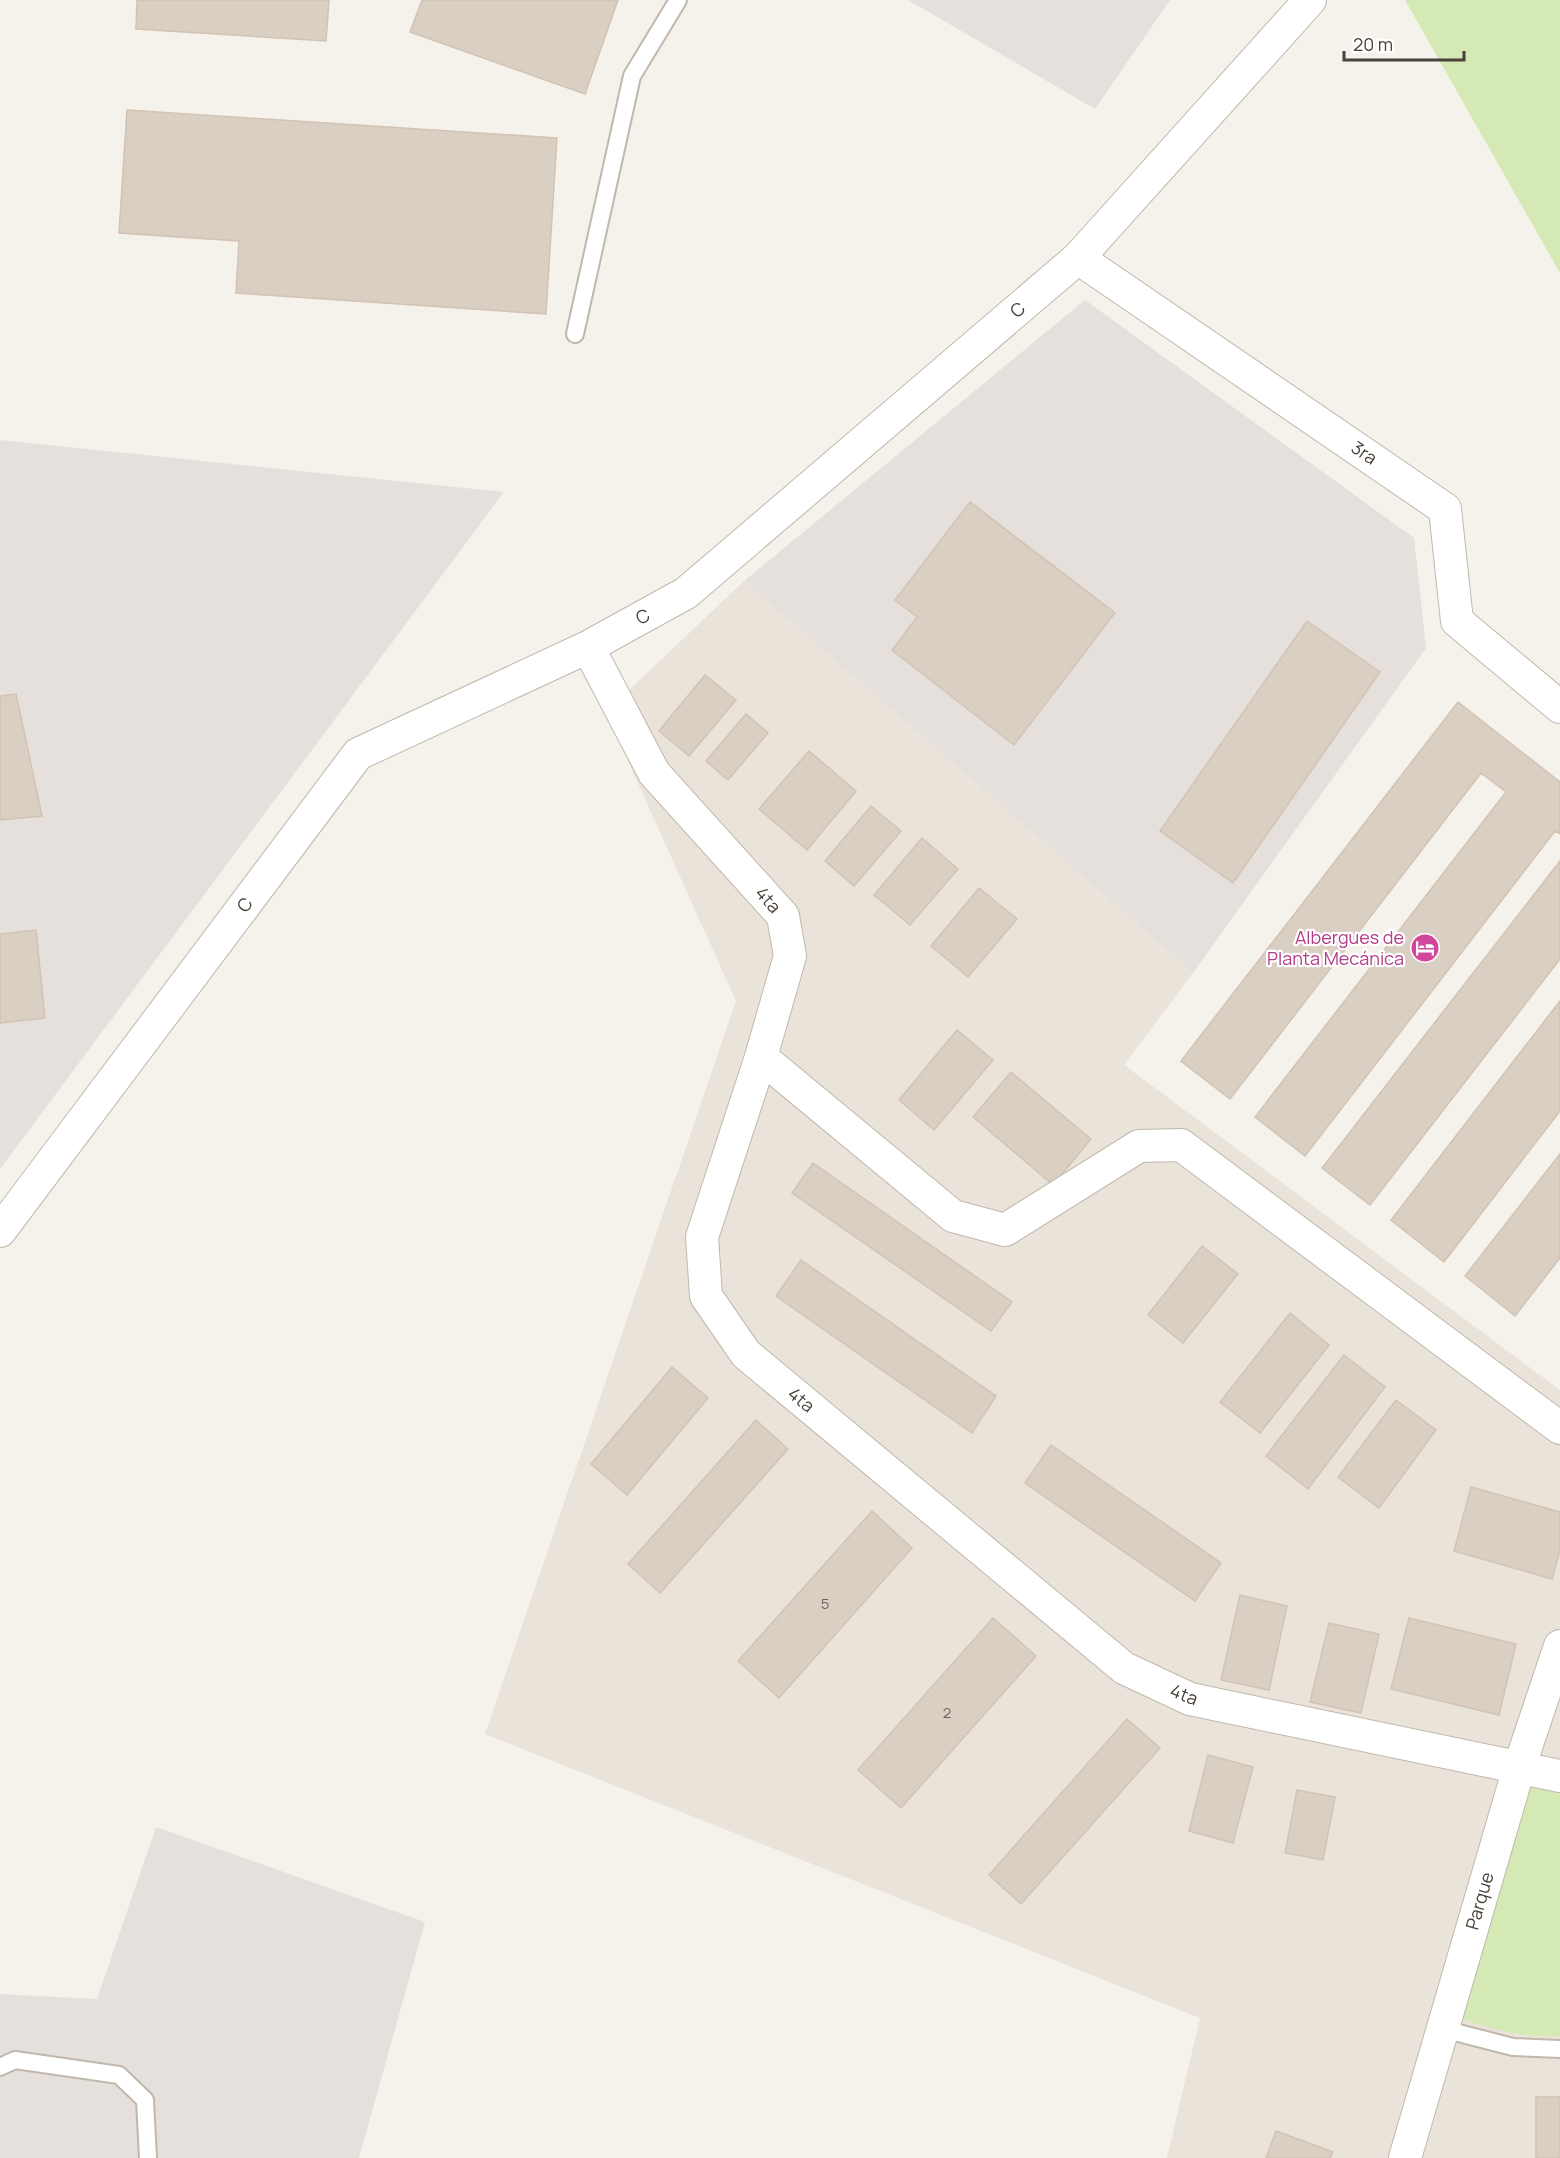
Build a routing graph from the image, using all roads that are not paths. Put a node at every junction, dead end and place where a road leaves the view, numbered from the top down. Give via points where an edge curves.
1 (678, 0) edge
2 (1310, 0) edge
3 (1078, 258) junction
4 (574, 334) dead end
5 (588, 648) junction
6 (1560, 707) edge
7 (761, 1057) junction
8 (0, 1231) edge
9 (1560, 1428) edge
10 (1560, 1646) edge
11 (1520, 1768) junction
12 (1560, 1776) edge
13 (1443, 2029) junction
14 (1560, 2049) edge
15 (0, 2067) edge
16 (148, 2158) edge
17 (1405, 2158) edge

1 - 4 lane via 632,76
2 - 3 street, C
3 - 5 street, C via 686,593
3 - 6 street, 3ra via 1445,509 1457,621
5 - 7 street, 4ta via 654,773 783,916 790,956
5 - 8 street, C via 358,754
7 - 9 street via 953,1216 1005,1230 1139,1146 1181,1145
7 - 11 street, 4ta via 702,1238 706,1296 746,1354 1124,1668 1190,1699
10 - 11 street, Parque
11 - 12 street, 4ta
11 - 13 street, Parque
13 - 14 lane via 1513,2047
13 - 17 street, Parque
15 - 16 lane via 15,2060 118,2075 146,2100

